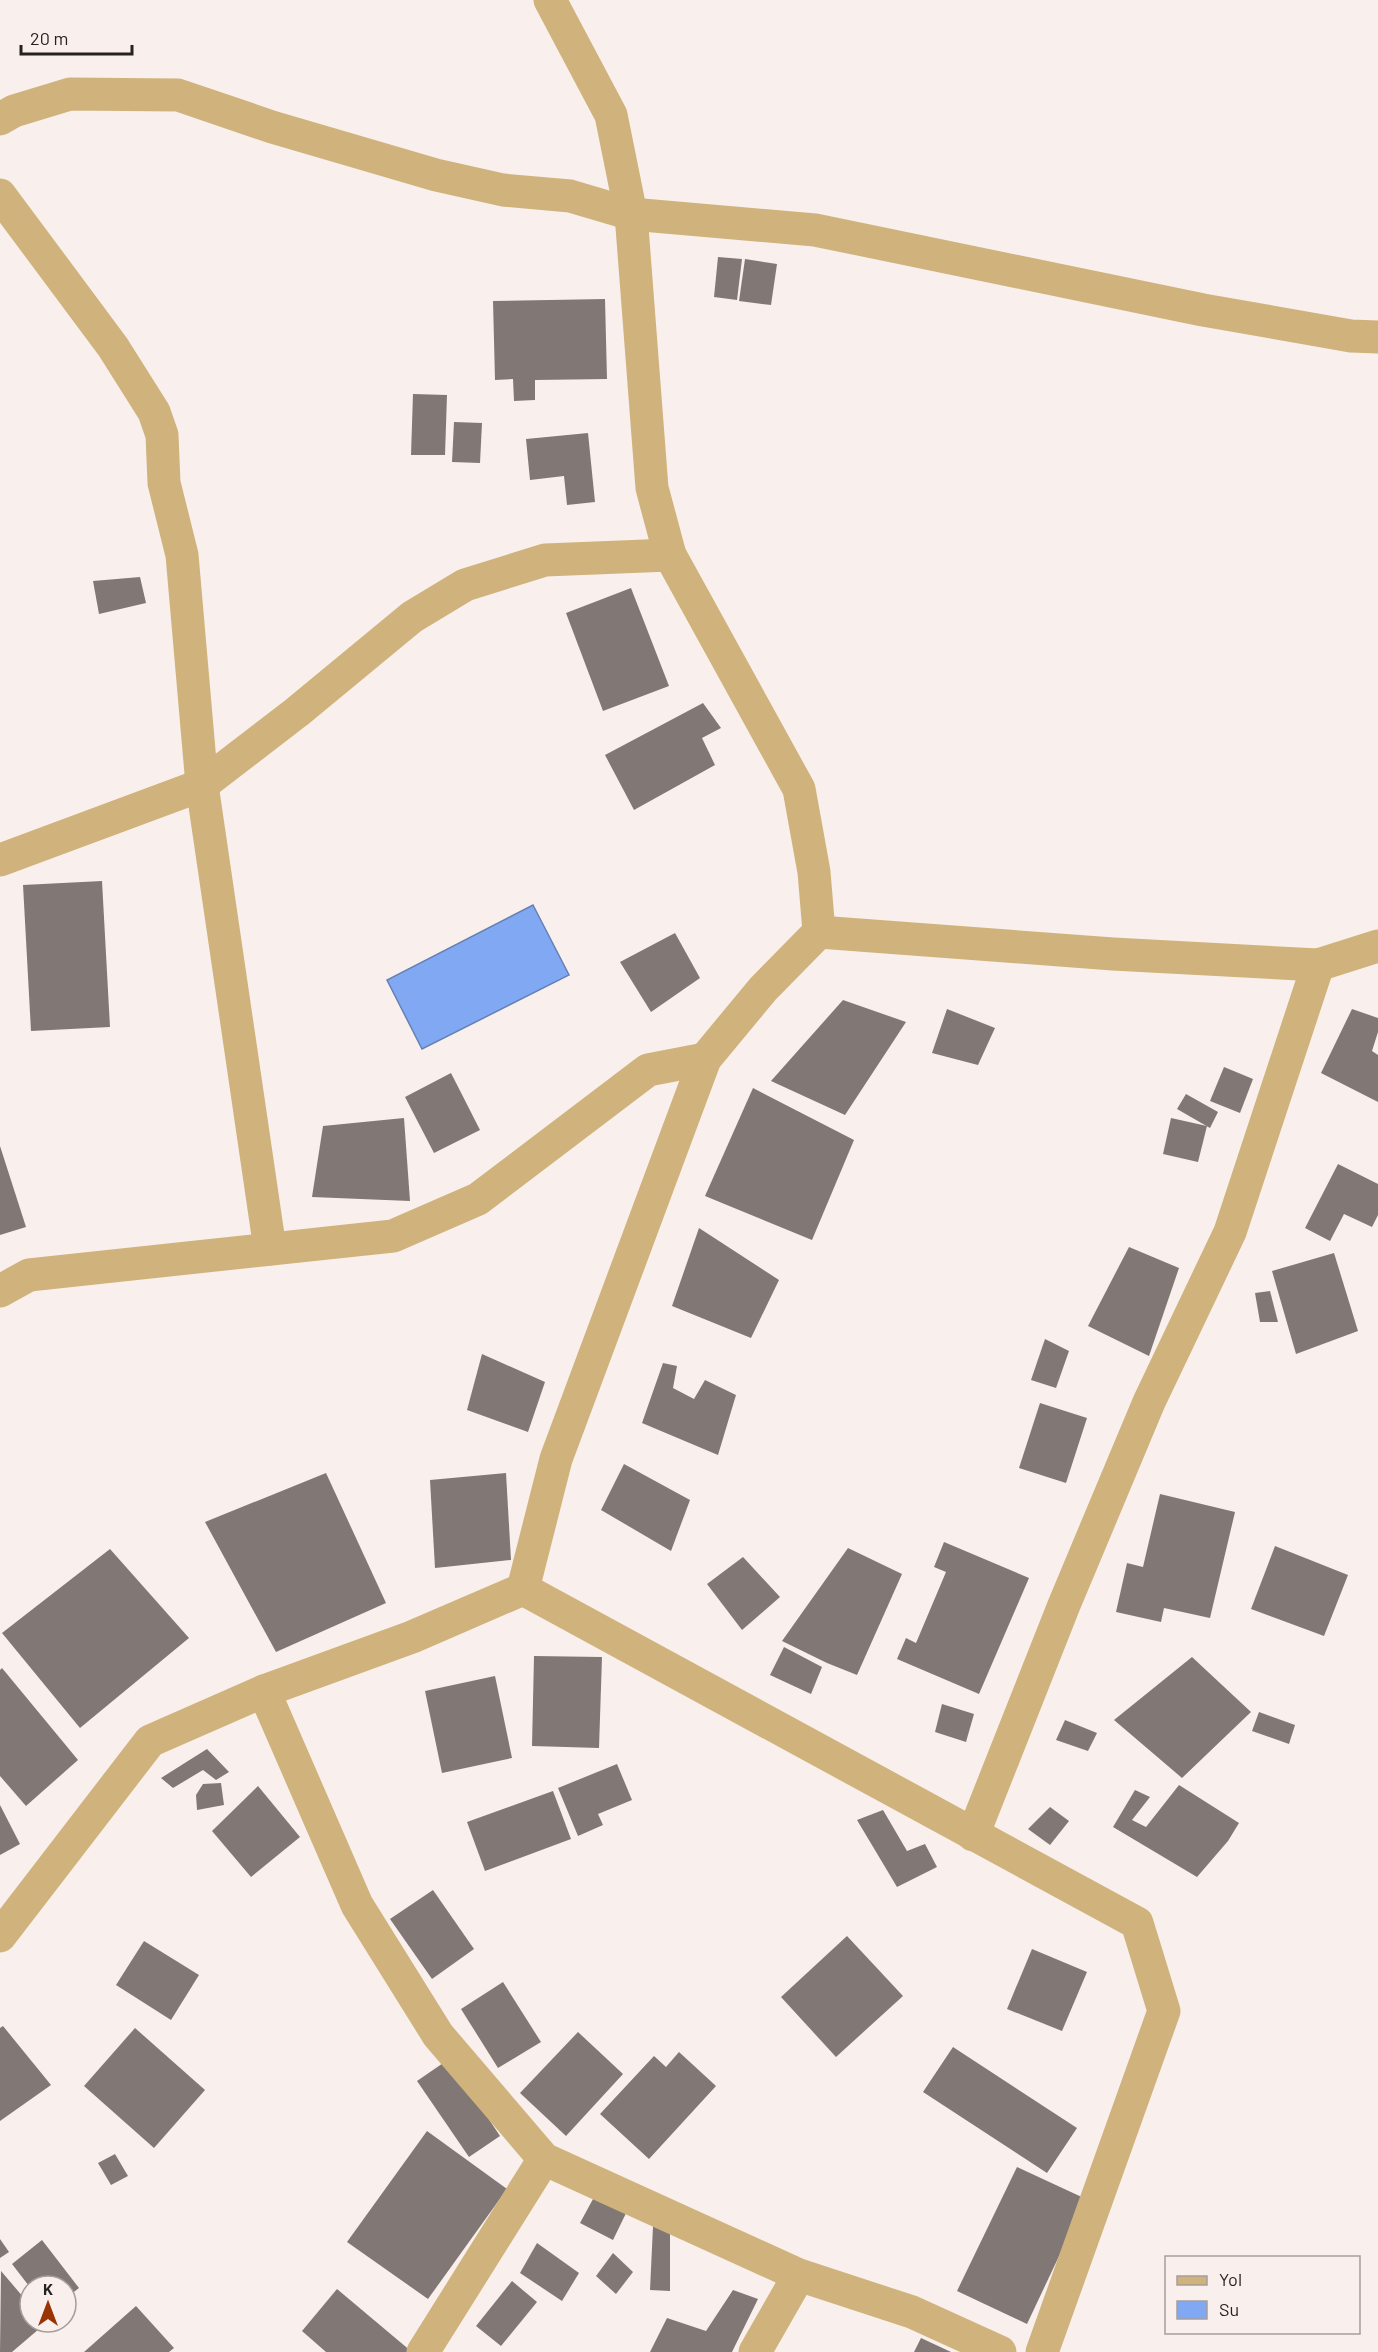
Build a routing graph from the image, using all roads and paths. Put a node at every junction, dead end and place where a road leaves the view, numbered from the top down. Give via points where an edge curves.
1 (550, 0) edge
2 (0, 119) edge
3 (0, 195) edge
4 (631, 214) junction
5 (1378, 337) edge
6 (670, 555) junction
7 (202, 784) junction
8 (0, 860) edge
9 (819, 932) junction
10 (1378, 946) edge
11 (1318, 965) junction
12 (705, 1059) junction
13 (270, 1249) junction
14 (0, 1291) edge
15 (523, 1589) junction
16 (264, 1691) junction
17 (973, 1835) junction
18 (0, 1935) edge
19 (544, 2159) junction
20 (799, 2275) junction
21 (423, 2352) edge
22 (755, 2352) edge
23 (1000, 2352) edge
24 (1042, 2352) edge

1 - 4 street via 611,115
2 - 4 street via 70,94 178,95 435,175 503,190 570,196
3 - 7 street via 112,347 154,412 162,435 164,483 182,555
4 - 5 street via 815,230 1203,310 1351,336
4 - 6 street via 652,488
6 - 7 street via 545,560 465,585 412,617
6 - 9 street via 799,789 814,872
7 - 8 street
7 - 13 street
9 - 11 street
9 - 12 street
10 - 11 street
11 - 17 street via 1230,1232 1149,1402
12 - 13 street via 648,1070 478,1199 414,1227 393,1236
12 - 15 street via 556,1459
13 - 14 street via 29,1275
15 - 16 street via 412,1637
15 - 17 street
16 - 18 street via 150,1741
16 - 19 street via 357,1905 438,2035
17 - 24 street via 1137,1923 1164,2011
19 - 20 street
19 - 21 street
20 - 22 street
20 - 23 street via 912,2312

